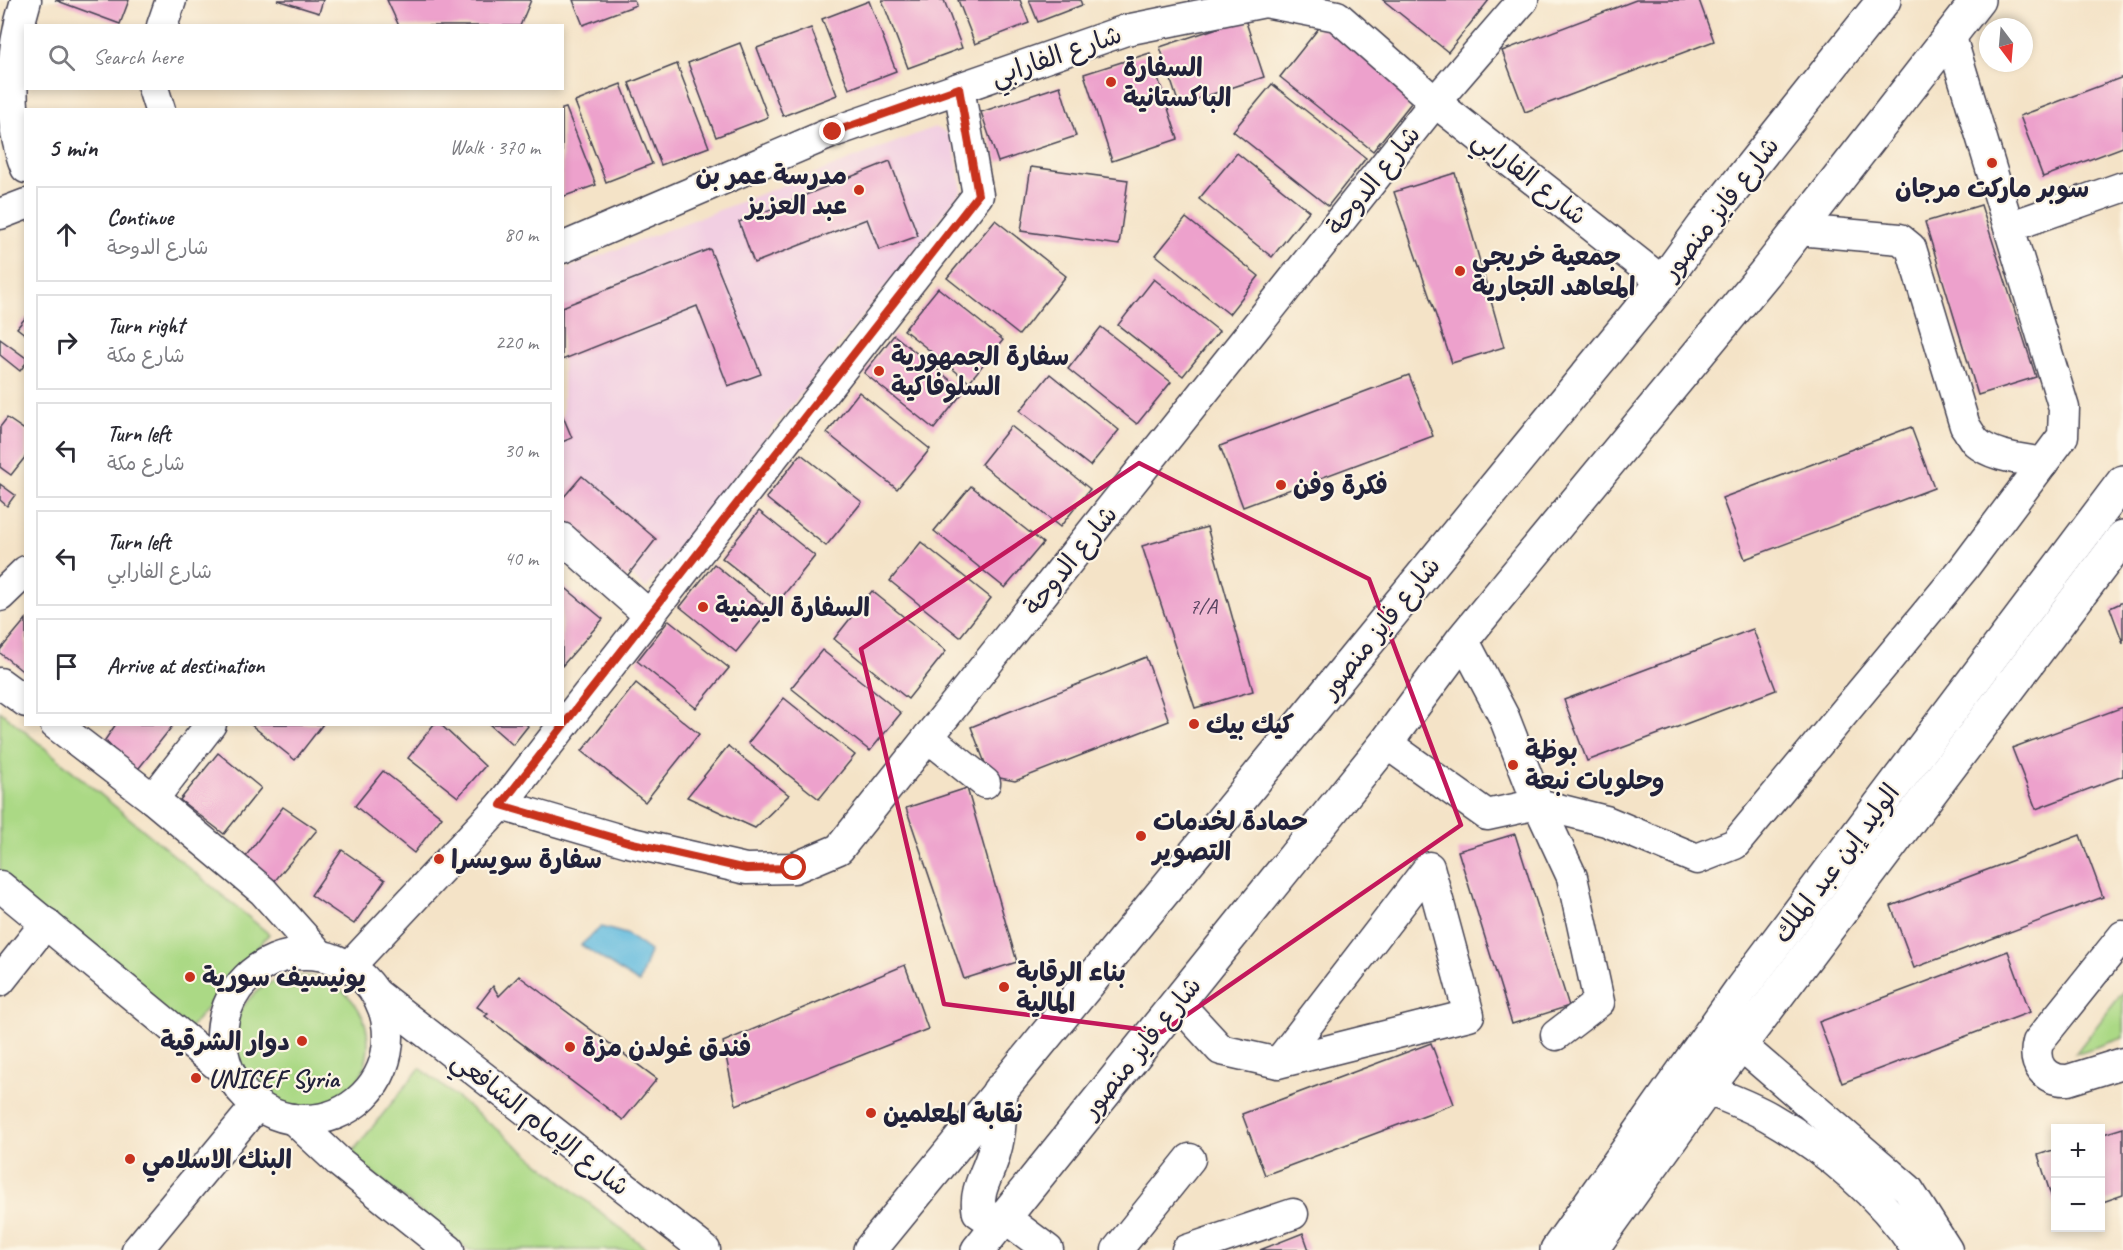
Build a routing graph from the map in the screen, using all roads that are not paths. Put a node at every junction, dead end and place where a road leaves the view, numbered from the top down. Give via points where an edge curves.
1 (26, 0) edge
2 (171, 0) edge
3 (1523, 0) edge
4 (1884, 0) edge
5 (1978, 0) edge
6 (163, 24) edge
7 (1950, 34) junction
8 (959, 88) junction
9 (154, 90) edge
10 (1436, 102) junction
11 (159, 108) edge
12 (24, 161) edge
13 (2123, 188) edge
14 (24, 205) edge
15 (0, 214) edge
16 (2009, 227) junction
17 (1798, 230) junction
18 (564, 247) edge
19 (1663, 282) junction
20 (2043, 463) junction
21 (2123, 482) edge
22 (2123, 537) edge
23 (564, 540) edge
24 (24, 573) edge
25 (0, 596) edge
26 (650, 616) junction
27 (1463, 639) junction
28 (0, 683) edge
29 (24, 701) edge
30 (564, 725) edge
31 (58, 726) edge
32 (209, 726) edge
33 (563, 726) edge
34 (928, 737) junction
35 (1386, 743) junction
36 (985, 783) dead end
37 (153, 799) junction
38 (1538, 804) junction
39 (501, 805) junction
40 (0, 886) edge
41 (46, 923) junction
42 (2123, 936) edge
43 (320, 955) junction
44 (350, 966) junction
45 (0, 981) edge
46 (378, 995) junction
47 (1177, 1002) junction
48 (1717, 1024) junction
49 (1556, 1035) dead end
50 (1741, 1044) junction
51 (2123, 1062) edge
52 (1278, 1063) junction
53 (232, 1078) junction
54 (1693, 1083) junction
55 (999, 1091) junction
56 (257, 1105) junction
57 (293, 1119) junction
58 (1190, 1159) dead end
59 (1293, 1214) dead end
60 (1004, 1217) junction
61 (137, 1250) edge
62 (449, 1250) edge
63 (705, 1250) edge
64 (870, 1250) edge
65 (978, 1250) edge
66 (1048, 1250) edge
67 (1117, 1250) edge
68 (1187, 1250) edge
69 (1557, 1250) edge
70 (1591, 1250) edge
71 (1917, 1250) edge
72 (1947, 1250) edge

1 - 12 street via 15,46 13,76 17,136
2 - 6 street
3 - 10 street, شارع الدوحة
4 - 19 main road, شارع فايز منصور via 1703,226
5 - 7 main road, شارع فايز منصور
7 - 16 street
7 - 17 main road, شارع فايز منصور
8 - 10 street, شارع الفارابي via 1125,30 1265,2 1337,16
8 - 18 street, شارع الفارابي via 833,132
8 - 26 street via 978,195
9 - 11 street
10 - 19 street, شارع الفارابي
10 - 34 street, شارع الدوحة
13 - 16 street
14 - 15 street
16 - 20 street via 2064,408 2063,436
17 - 20 street via 1900,239 1911,248 1965,426 1985,448
17 - 27 main road, شارع فايز منصور
19 - 55 main road, شارع فايز منصور
20 - 38 street via 1964,568 1736,844 1697,859 1606,821
21 - 48 main road, الوليد إبن عبد الملك
22 - 50 main road, الوليد إبن عبد الملك
23 - 26 street
24 - 25 street
26 - 30 street
27 - 35 main road, شارع فايز منصور
27 - 38 street via 1504,717
28 - 29 street
31 - 37 street
32 - 37 street
33 - 39 street
34 - 36 street
34 - 39 street, شارع الدوحة via 839,849 794,868 746,869 628,842
35 - 38 street via 1487,815
35 - 47 main road, شارع فايز منصور
37 - 43 street via 263,891
38 - 49 street via 1572,877 1599,1002
39 - 44 street
40 - 41 street
41 - 45 street
41 - 53 street
42 - 51 street via 2038,1042 2036,1050 2044,1073 2059,1080
43 - 44 street
43 - 53 street via 293,955 267,963 246,979 230,1001 222,1026 223,1053
44 - 46 street
46 - 57 street via 388,1024 387,1056 375,1084 353,1106 324,1118
46 - 63 street, شارع الإمام الشافعي
47 - 52 street via 1221,1050
47 - 60 main road, شارع فايز منصور
48 - 50 street
48 - 54 main road, الوليد إبن عبد الملك
50 - 54 main road, الوليد إبن عبد الملك
50 - 72 street via 1908,1189
52 - 52 street via 1469,1015 1429,867 1393,914
53 - 56 street
54 - 69 main road, الوليد إبن عبد الملك
54 - 70 main road, الوليد إبن عبد الملك
54 - 71 street via 1767,1116 1829,1156 1900,1224
55 - 60 main road via 999,1132 976,1198 978,1210 985,1215
55 - 64 main road, شارع فايز منصور
56 - 57 street
56 - 61 street
57 - 62 street via 339,1162
58 - 67 street
59 - 68 street
60 - 65 main road, شارع فايز منصور
60 - 66 street

